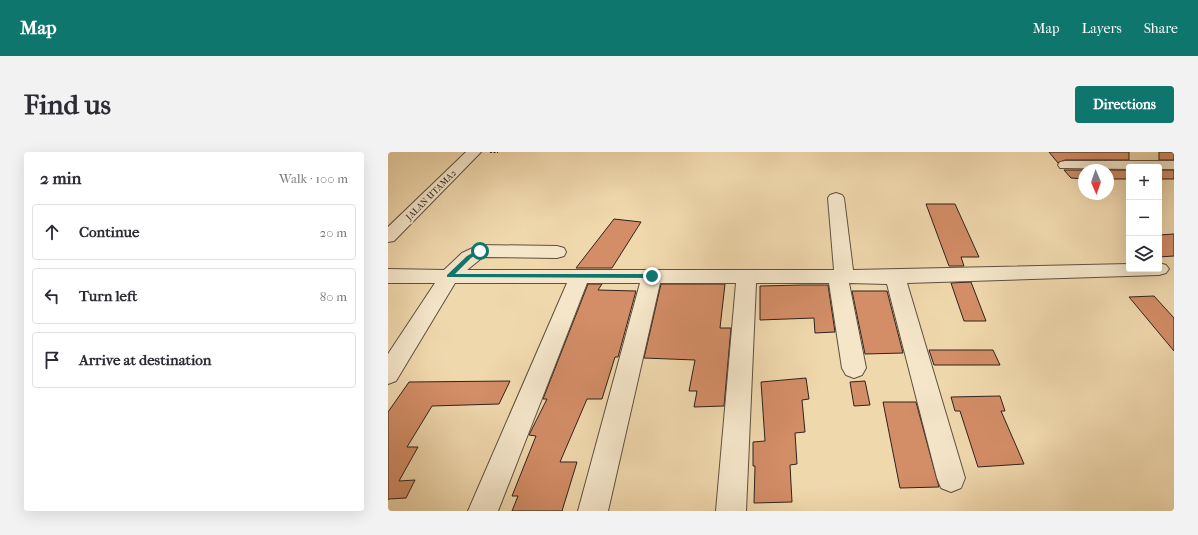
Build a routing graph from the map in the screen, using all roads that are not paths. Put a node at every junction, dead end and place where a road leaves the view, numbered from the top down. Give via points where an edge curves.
1 (474, 152) edge
2 (1131, 152) edge
3 (1144, 164) edge
4 (1065, 165) dead end
5 (1126, 165) edge
6 (1162, 165) edge
7 (1174, 165) edge
8 (836, 198) dead end
9 (388, 238) edge
10 (557, 252) dead end
11 (1174, 268) edge
12 (1162, 269) edge
13 (1126, 270) edge
14 (388, 276) edge
15 (449, 276) junction
16 (580, 276) junction
17 (652, 276) junction
18 (746, 277) junction
19 (841, 277) junction
20 (895, 277) junction
21 (854, 368) dead end
22 (388, 374) edge
23 (951, 478) dead end
24 (483, 511) edge
25 (593, 511) edge
26 (732, 511) edge

1 - 9 street, JALAN UTAMA2
2 - 3 street
4 - 5 street
6 - 7 street
8 - 19 street
10 - 15 street via 480,251 469,257
11 - 12 street
13 - 20 street
14 - 15 street
15 - 16 street
15 - 22 street
16 - 17 street
16 - 24 street
17 - 18 street
17 - 25 street
18 - 19 street
18 - 26 street
19 - 20 street
19 - 21 street
20 - 23 street

